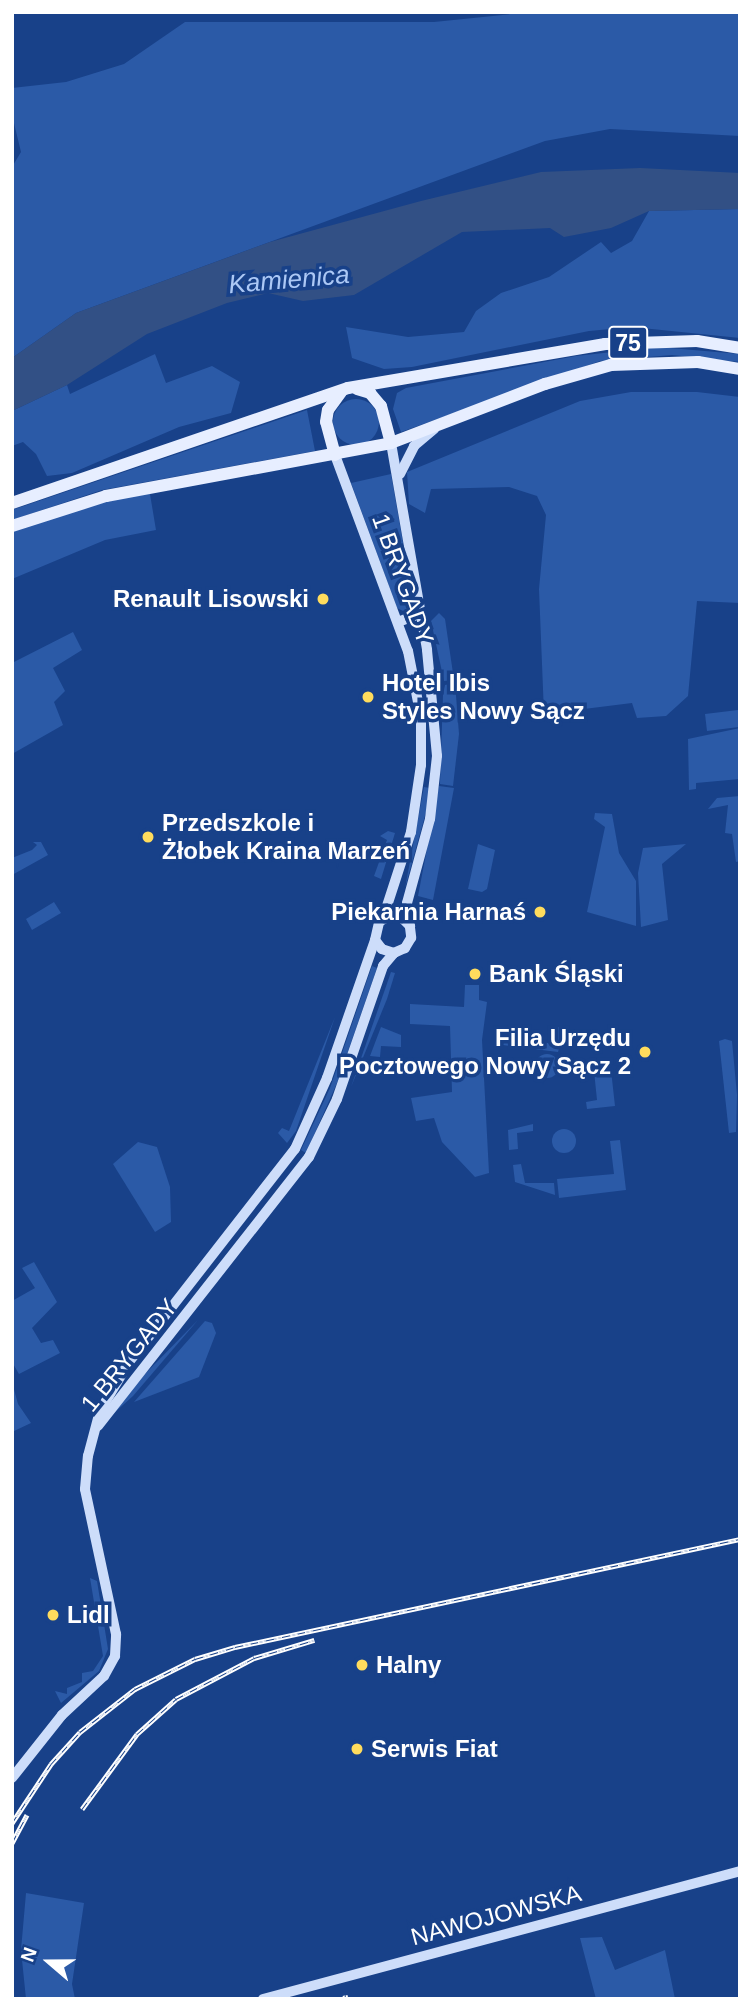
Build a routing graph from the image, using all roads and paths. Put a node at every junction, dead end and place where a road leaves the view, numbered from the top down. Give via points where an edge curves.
1 (740, 348) edge
2 (740, 369) edge
3 (348, 388) junction
4 (434, 429) junction
5 (391, 443) junction
6 (335, 455) junction
7 (399, 484) junction
8 (12, 503) edge
9 (12, 526) edge
10 (421, 613) junction
11 (398, 622) junction
12 (383, 918) junction
13 (410, 926) junction
14 (375, 940) junction
15 (394, 953) junction
16 (186, 1291) junction
17 (199, 1301) junction
18 (93, 1432) junction
19 (12, 1778) edge
20 (740, 1871) edge
21 (263, 1999) edge

1 - 3 main road, 75 via 697,341 605,344
2 - 4 main road, 75 via 698,362 611,365 545,384
3 - 5 main road via 375,397
3 - 6 main road, 1 BRYGADY via 328,410 326,422
3 - 8 main road, 75
4 - 5 main road, 75
4 - 7 street via 402,464
5 - 6 main road, 75
5 - 7 street, 1 BRYGADY
6 - 9 main road, 75 via 106,496
6 - 11 street, 1 BRYGADY
7 - 10 street, 1 BRYGADY
10 - 11 street
10 - 13 street, 1 BRYGADY via 437,756 430,819 409,892
11 - 12 street, 1 BRYGADY via 416,678 421,765 411,832
12 - 13 street via 401,917
12 - 14 street
13 - 15 street via 409,943
14 - 15 street
14 - 16 street, 1 BRYGADY via 327,1078 295,1149
15 - 17 street, 1 BRYGADY via 383,967 337,1099 309,1157
16 - 17 street
16 - 18 street, 1 BRYGADY via 129,1362
17 - 18 street, 1 BRYGADY
18 - 19 street via 86,1496 116,1634 115,1656 104,1676 62,1715
20 - 21 street, NAWOJOWSKA

